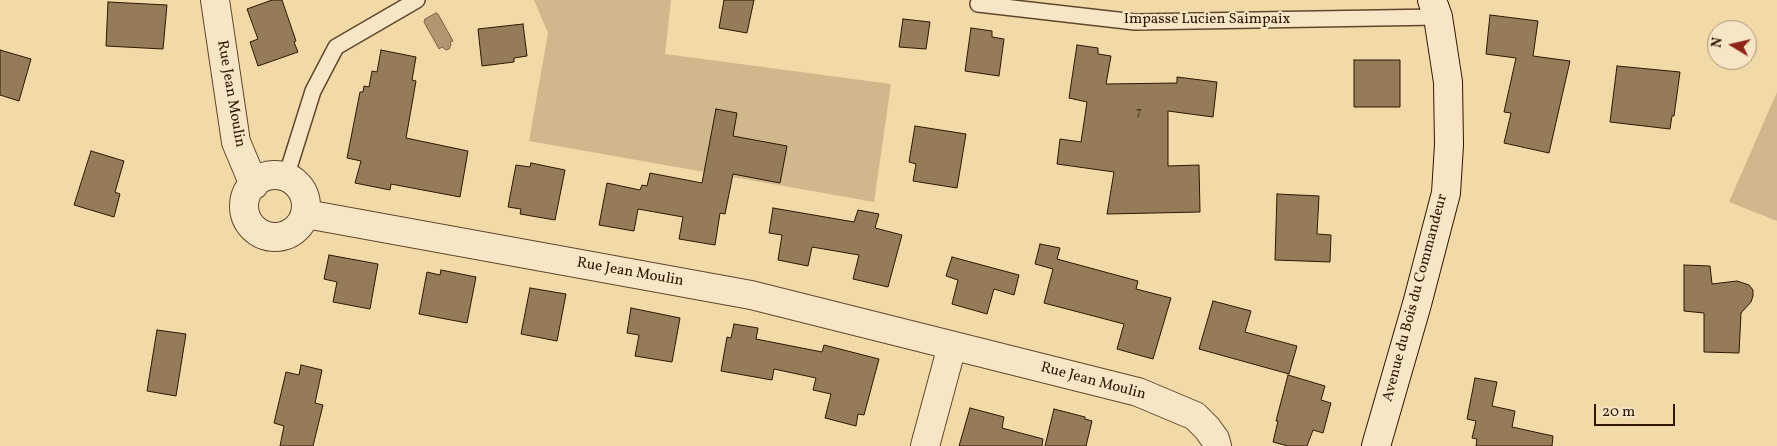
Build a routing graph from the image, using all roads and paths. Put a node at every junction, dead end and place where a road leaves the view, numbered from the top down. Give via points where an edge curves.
1 (214, 0) edge
2 (418, 0) edge
3 (978, 4) dead end
4 (1435, 9) edge
5 (286, 177) junction
6 (254, 185) junction
7 (306, 214) junction
8 (952, 346) junction
9 (925, 446) edge
10 (1217, 446) edge
11 (1376, 446) edge

1 - 6 street, Rue Jean Moulin via 236,142
2 - 5 lane via 336,47 313,90
3 - 4 lane, Impasse Lucien Saimpaix via 1135,22
4 - 11 street, Avenue du Bois du Commandeur via 1448,82 1450,145 1446,193
5 - 6 street via 271,175
5 - 7 street via 299,186 306,199
6 - 7 street via 244,206 248,221 258,232 272,238 287,236 299,227
7 - 8 street, Rue Jean Moulin via 751,296
8 - 9 street
8 - 10 street, Rue Jean Moulin via 1138,392 1195,416 1207,428

